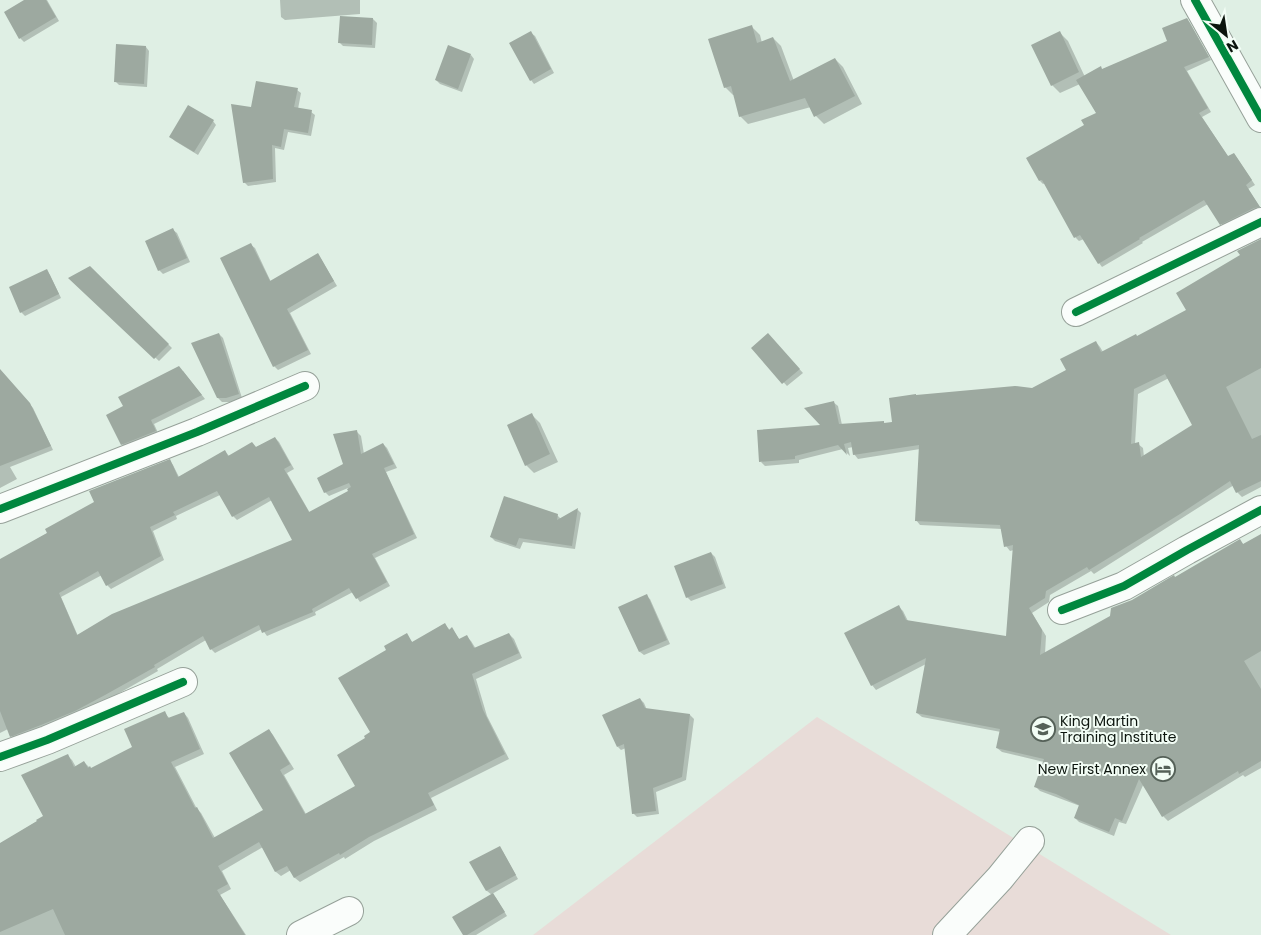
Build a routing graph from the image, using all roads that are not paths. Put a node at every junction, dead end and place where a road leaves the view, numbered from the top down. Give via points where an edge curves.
1 (1195, 0) edge
2 (1261, 118) edge
3 (1261, 222) edge
4 (1076, 312) dead end
5 (305, 386) dead end
6 (0, 509) edge
7 (1261, 510) edge
8 (1062, 610) dead end
9 (183, 682) dead end
10 (0, 757) edge
11 (1030, 841) dead end
12 (349, 911) dead end
13 (301, 935) edge
14 (947, 935) edge

1 - 2 street
3 - 4 street
5 - 6 street
7 - 8 street via 1124,586
9 - 10 street
11 - 14 street
12 - 13 street

